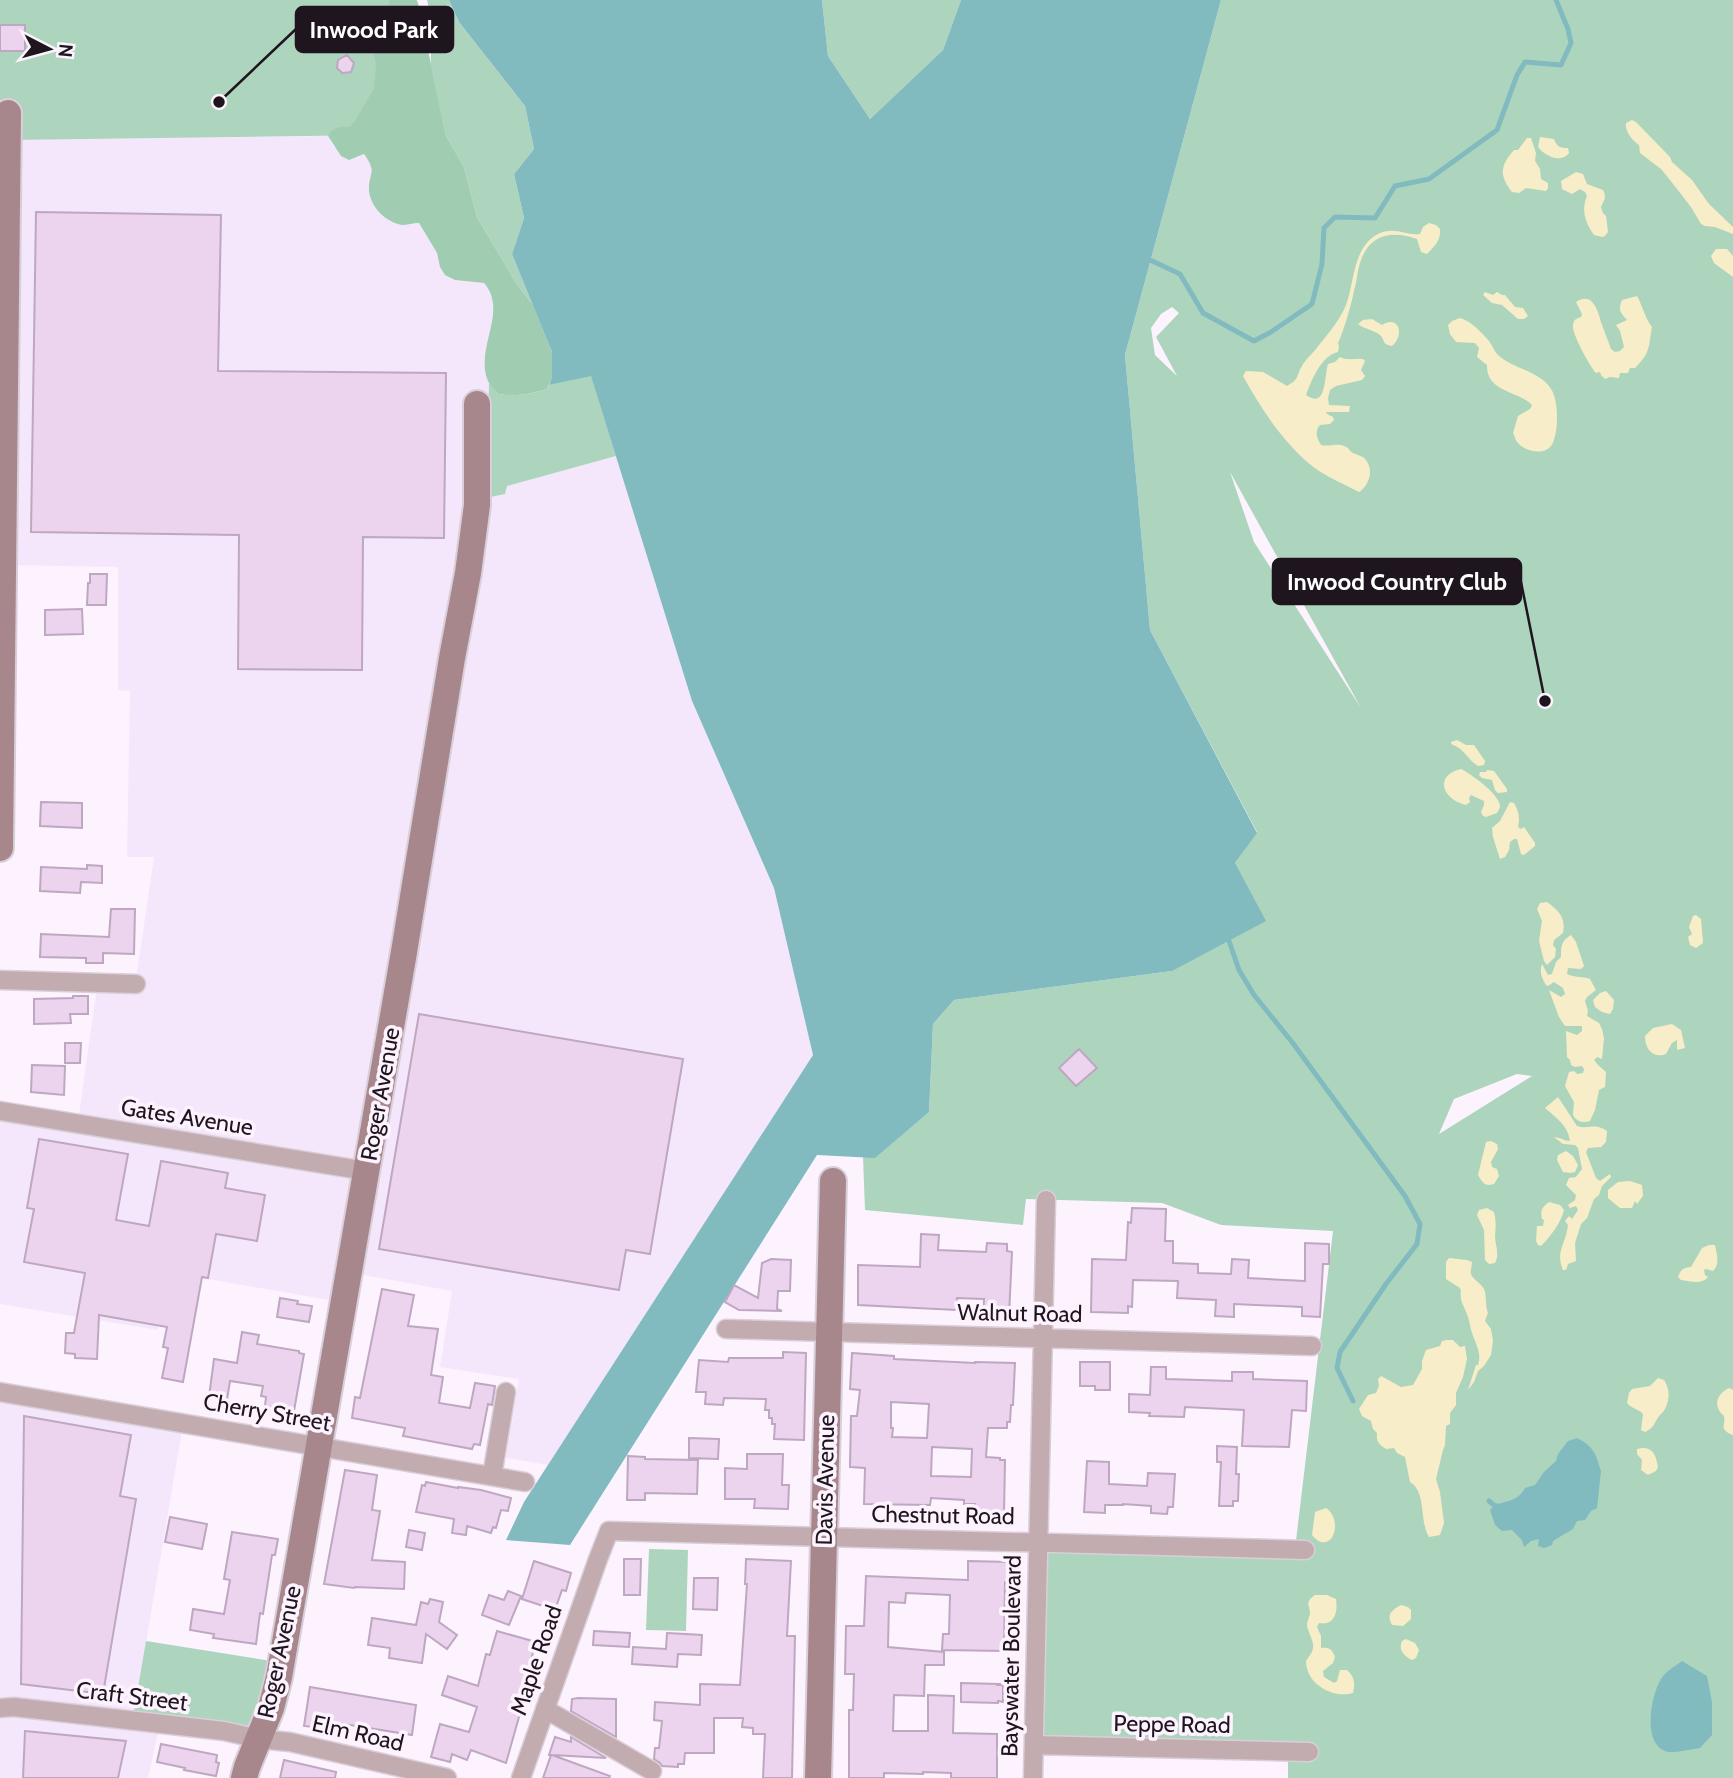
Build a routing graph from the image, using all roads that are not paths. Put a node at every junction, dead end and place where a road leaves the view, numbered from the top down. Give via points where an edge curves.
1 (8, 113) dead end
2 (477, 404) dead end
3 (1, 590) edge
4 (0, 785) edge
5 (0, 848) edge
6 (0, 980) edge
7 (136, 984) dead end
8 (0, 1111) edge
9 (366, 1171) junction
10 (833, 1181) dead end
11 (1046, 1200) dead end
12 (726, 1329) dead end
13 (829, 1333) junction
14 (1044, 1338) junction
15 (1312, 1346) dead end
16 (0, 1392) edge
17 (506, 1392) dead end
18 (319, 1446) junction
19 (492, 1476) junction
20 (525, 1482) dead end
21 (824, 1536) junction
22 (1038, 1542) junction
23 (1305, 1550) dead end
24 (598, 1559) joint
25 (0, 1708) edge
26 (545, 1709) junction
27 (258, 1739) junction
28 (1034, 1745) junction
29 (1309, 1752) dead end
30 (652, 1771) dead end
31 (244, 1778) edge
32 (447, 1778) edge
33 (521, 1778) edge
34 (818, 1778) edge
35 (1033, 1778) edge

1 - 3 street
2 - 9 street, Roger Avenue via 477,505 468,573
3 - 4 street
4 - 5 street
6 - 7 street
8 - 9 street, Gates Avenue
9 - 18 street, Roger Avenue
10 - 13 street, Davis Avenue
11 - 14 street, Bayswater Boulevard
12 - 13 street, Walnut Road
13 - 14 street, Walnut Road
13 - 21 street, Davis Avenue
14 - 15 street, Walnut Road
14 - 22 street, Bayswater Boulevard
16 - 18 street, Cherry Street
17 - 19 street
18 - 19 street, Cherry Street
18 - 27 street, Roger Avenue via 279,1677
19 - 20 street, Cherry Street
21 - 22 street, Chestnut Road
21 - 24 street, Chestnut Road via 609,1531
21 - 34 street, Davis Avenue
22 - 23 street, Chestnut Road
22 - 28 street, Bayswater Boulevard
24 - 26 street, Maple Road
25 - 27 street, Craft Street via 224,1731
26 - 30 street
26 - 33 street, Maple Road
27 - 31 street, Roger Avenue
27 - 32 street, Elm Road via 290,1742
28 - 29 street, Peppe Road
28 - 35 street, Bayswater Boulevard

